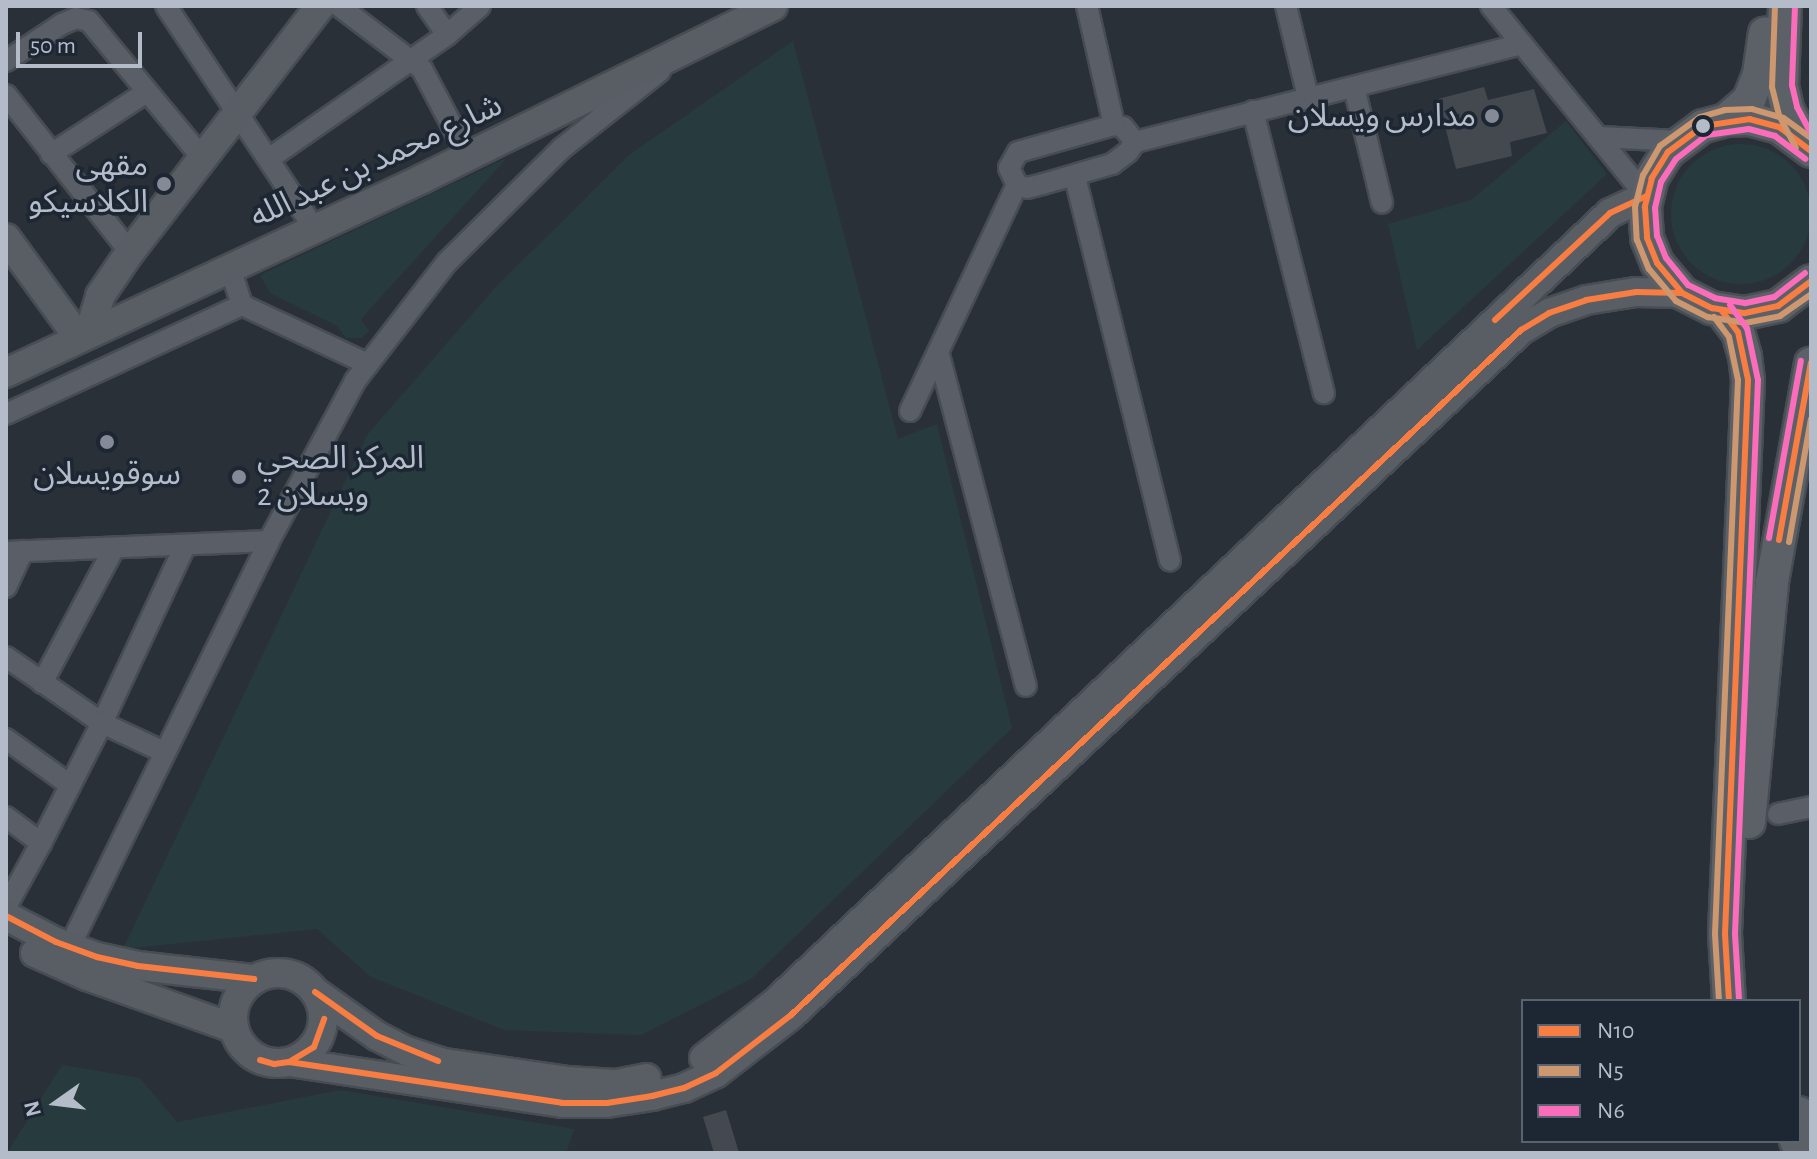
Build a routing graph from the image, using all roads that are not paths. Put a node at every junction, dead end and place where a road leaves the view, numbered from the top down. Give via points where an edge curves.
1 (166, 6) edge
2 (320, 6) edge
3 (339, 6) edge
4 (427, 6) edge
5 (480, 6) edge
6 (771, 6) edge
7 (1087, 6) edge
8 (1286, 6) edge
9 (1491, 6) edge
10 (1766, 6) edge
11 (1785, 6) edge
12 (84, 12) edge
13 (447, 35) junction
14 (1522, 44) junction
15 (691, 46) junction
16 (412, 60) junction
17 (6, 61) edge
18 (1354, 87) junction
19 (147, 92) junction
20 (6, 95) edge
21 (1308, 97) junction
22 (238, 111) junction
23 (1253, 111) junction
24 (1726, 120) junction
25 (1114, 125) junction
26 (1599, 137) junction
27 (1679, 141) junction
28 (1135, 142) junction
29 (1808, 147) edge
30 (51, 154) junction
31 (468, 156) junction
32 (270, 158) junction
33 (203, 159) junction
34 (1075, 177) junction
35 (1017, 185) junction
36 (1646, 196) junction
37 (1382, 203) dead end
38 (314, 228) junction
39 (6, 238) edge
40 (130, 252) junction
41 (230, 268) junction
42 (1811, 281) edge
43 (1682, 293) junction
44 (242, 305) junction
45 (1722, 311) junction
46 (84, 335) junction
47 (939, 355) junction
48 (1811, 363) edge
49 (368, 364) junction
50 (7, 368) edge
51 (95, 372) junction
52 (1324, 393) dead end
53 (910, 411) dead end
54 (6, 414) edge
55 (269, 541) junction
56 (185, 546) junction
57 (114, 548) junction
58 (14, 551) edge
59 (1170, 560) dead end
60 (6, 587) edge
61 (6, 657) edge
62 (42, 683) junction
63 (1026, 686) dead end
64 (102, 723) junction
65 (6, 739) edge
66 (164, 752) junction
67 (70, 785) junction
68 (1811, 807) edge
69 (1778, 814) dead end
70 (6, 817) edge
71 (41, 843) junction
72 (6, 907) edge
73 (6, 916) edge
74 (6, 938) edge
75 (69, 948) junction
76 (254, 979) junction
77 (315, 992) junction
78 (1729, 999) edge
79 (1750, 999) edge
80 (233, 1028) junction
81 (289, 1062) junction

1 - 22 street
2 - 22 street
3 - 16 street
4 - 13 street
5 - 13 street
6 - 15 street, شارع محمد بن عبد الله
7 - 25 street
8 - 21 street
9 - 14 street
10 - 24 main road via 1759,74 1749,100
11 - 29 main road via 1782,86 1788,111
12 - 17 street
12 - 19 street
13 - 16 street
14 - 18 street
14 - 26 street
15 - 31 street, شارع محمد بن عبد الله
15 - 49 street via 561,149 447,262
16 - 31 street via 432,83
16 - 32 street
18 - 21 street
18 - 37 street
19 - 30 street
19 - 33 street
20 - 30 street
21 - 23 street
22 - 32 street
22 - 33 street
23 - 28 street
23 - 52 street
24 - 27 main road
24 - 29 main road via 1750,119 1779,127
25 - 28 street via 1123,127
25 - 35 street via 1018,152 1009,168
26 - 27 street
26 - 36 street
27 - 36 main road via 1652,178
28 - 34 street via 1112,164
30 - 40 street
31 - 38 street, شارع محمد بن عبد الله
32 - 38 street
33 - 40 street
34 - 35 street via 1027,188
34 - 59 street
35 - 47 street
36 - 43 main road via 1647,238 1657,263
36 - 77 street via 1610,213 787,992 705,1058 616,1084 445,1063 377,1036
38 - 41 street, شارع محمد بن عبد الله
39 - 46 street
40 - 46 street via 100,296
41 - 44 street
41 - 46 street, شارع محمد بن عبد الله
42 - 45 main road via 1778,306 1745,313
43 - 45 main road
43 - 81 street via 1636,292 1586,300 1521,330 791,1015 716,1073 652,1096 562,1103
44 - 49 street
44 - 51 street
45 - 78 main road via 1738,332 1748,380 1725,934
46 - 50 street, شارع محمد بن عبد الله
46 - 51 street
47 - 53 street
47 - 63 street
48 - 79 main road via 1772,582 1749,805 1745,914
49 - 55 street
51 - 54 street
55 - 56 street
55 - 66 street
56 - 57 street
56 - 64 street
57 - 58 street
57 - 62 street
58 - 60 street
61 - 62 street
62 - 64 street
64 - 66 street
64 - 67 street
65 - 67 street
66 - 75 street
67 - 71 street
68 - 69 street
70 - 71 street
71 - 72 street
73 - 75 street
74 - 80 street via 70,969
75 - 76 street via 138,966
76 - 77 street via 267,973 294,975
76 - 80 street via 236,1000
77 - 81 street via 322,1005 321,1034 314,1047
80 - 81 street via 239,1043 260,1060

